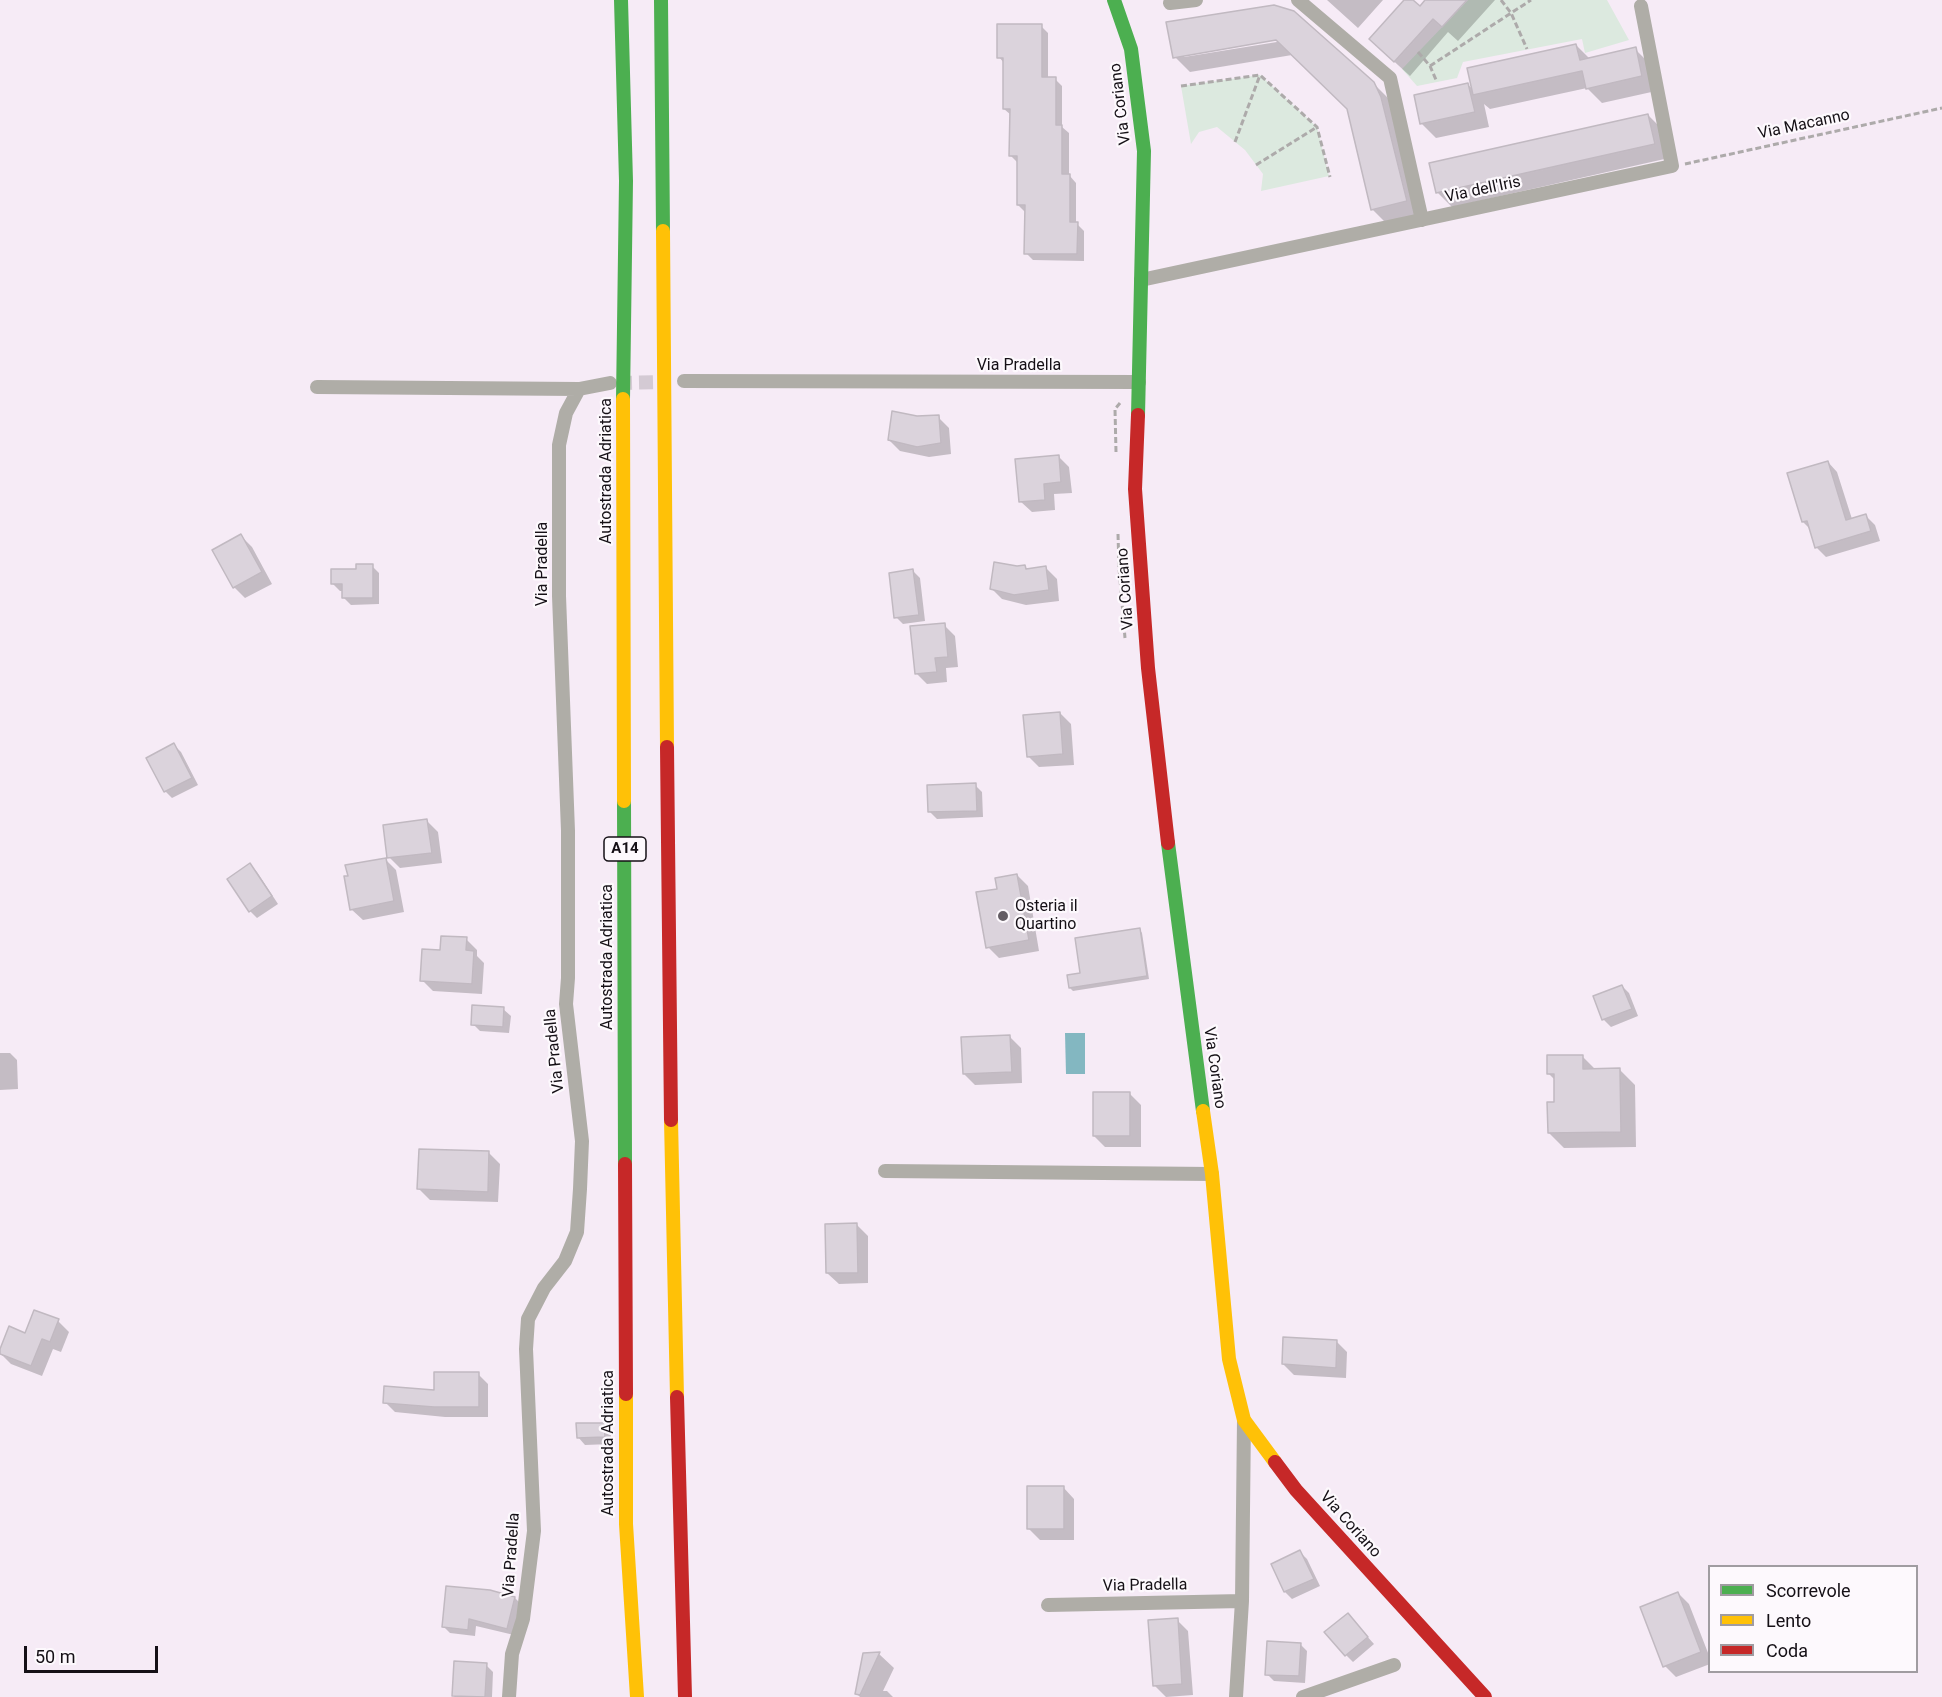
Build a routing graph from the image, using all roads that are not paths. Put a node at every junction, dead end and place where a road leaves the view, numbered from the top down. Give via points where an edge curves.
1 (621, 0) edge
2 (661, 0) edge
3 (1114, 0) edge
4 (1196, 0) edge
5 (1298, 0) edge
6 (1170, 3) dead end
7 (1641, 6) dead end
8 (1422, 220) junction
9 (1141, 280) junction
10 (684, 381) tunnel mouth
11 (1139, 382) junction
12 (610, 383) tunnel mouth
13 (317, 387) dead end
14 (579, 389) junction
15 (885, 1171) dead end
16 (1212, 1174) junction
17 (1244, 1420) junction
18 (1242, 1601) junction
19 (1048, 1605) dead end
20 (1394, 1665) dead end
21 (509, 1697) edge
22 (637, 1697) edge
23 (685, 1697) edge
24 (1236, 1697) edge
25 (1304, 1697) edge
26 (1485, 1697) edge

1 - 22 main road, Autostrada Adriatica / A14 via 626,181 626,1524
2 - 23 main road, A14 via 671,1165
3 - 9 main road, Via Coriano via 1131,49 1143,151
4 - 6 street
5 - 8 street via 1390,78
7 - 8 street, Via dell'Iris via 1672,166
8 - 9 street, Via dell'Iris
9 - 11 main road, Via Coriano
10 - 11 street, Via Pradella
11 - 16 main road, Via Coriano via 1135,489 1148,668 1175,906
12 - 14 street
13 - 14 street
14 - 21 street, Via Pradella via 566,413 559,445 559,596 568,831 566,1004 582,1141 580,1189 577,1232 565,1261 544,1288 528,1319 534,1531 523,1619 512,1654
15 - 16 street
16 - 17 main road, Via Coriano via 1229,1359
17 - 18 street
17 - 26 main road, Via Coriano via 1296,1490
18 - 19 street, Via Pradella
18 - 24 street
20 - 25 street

